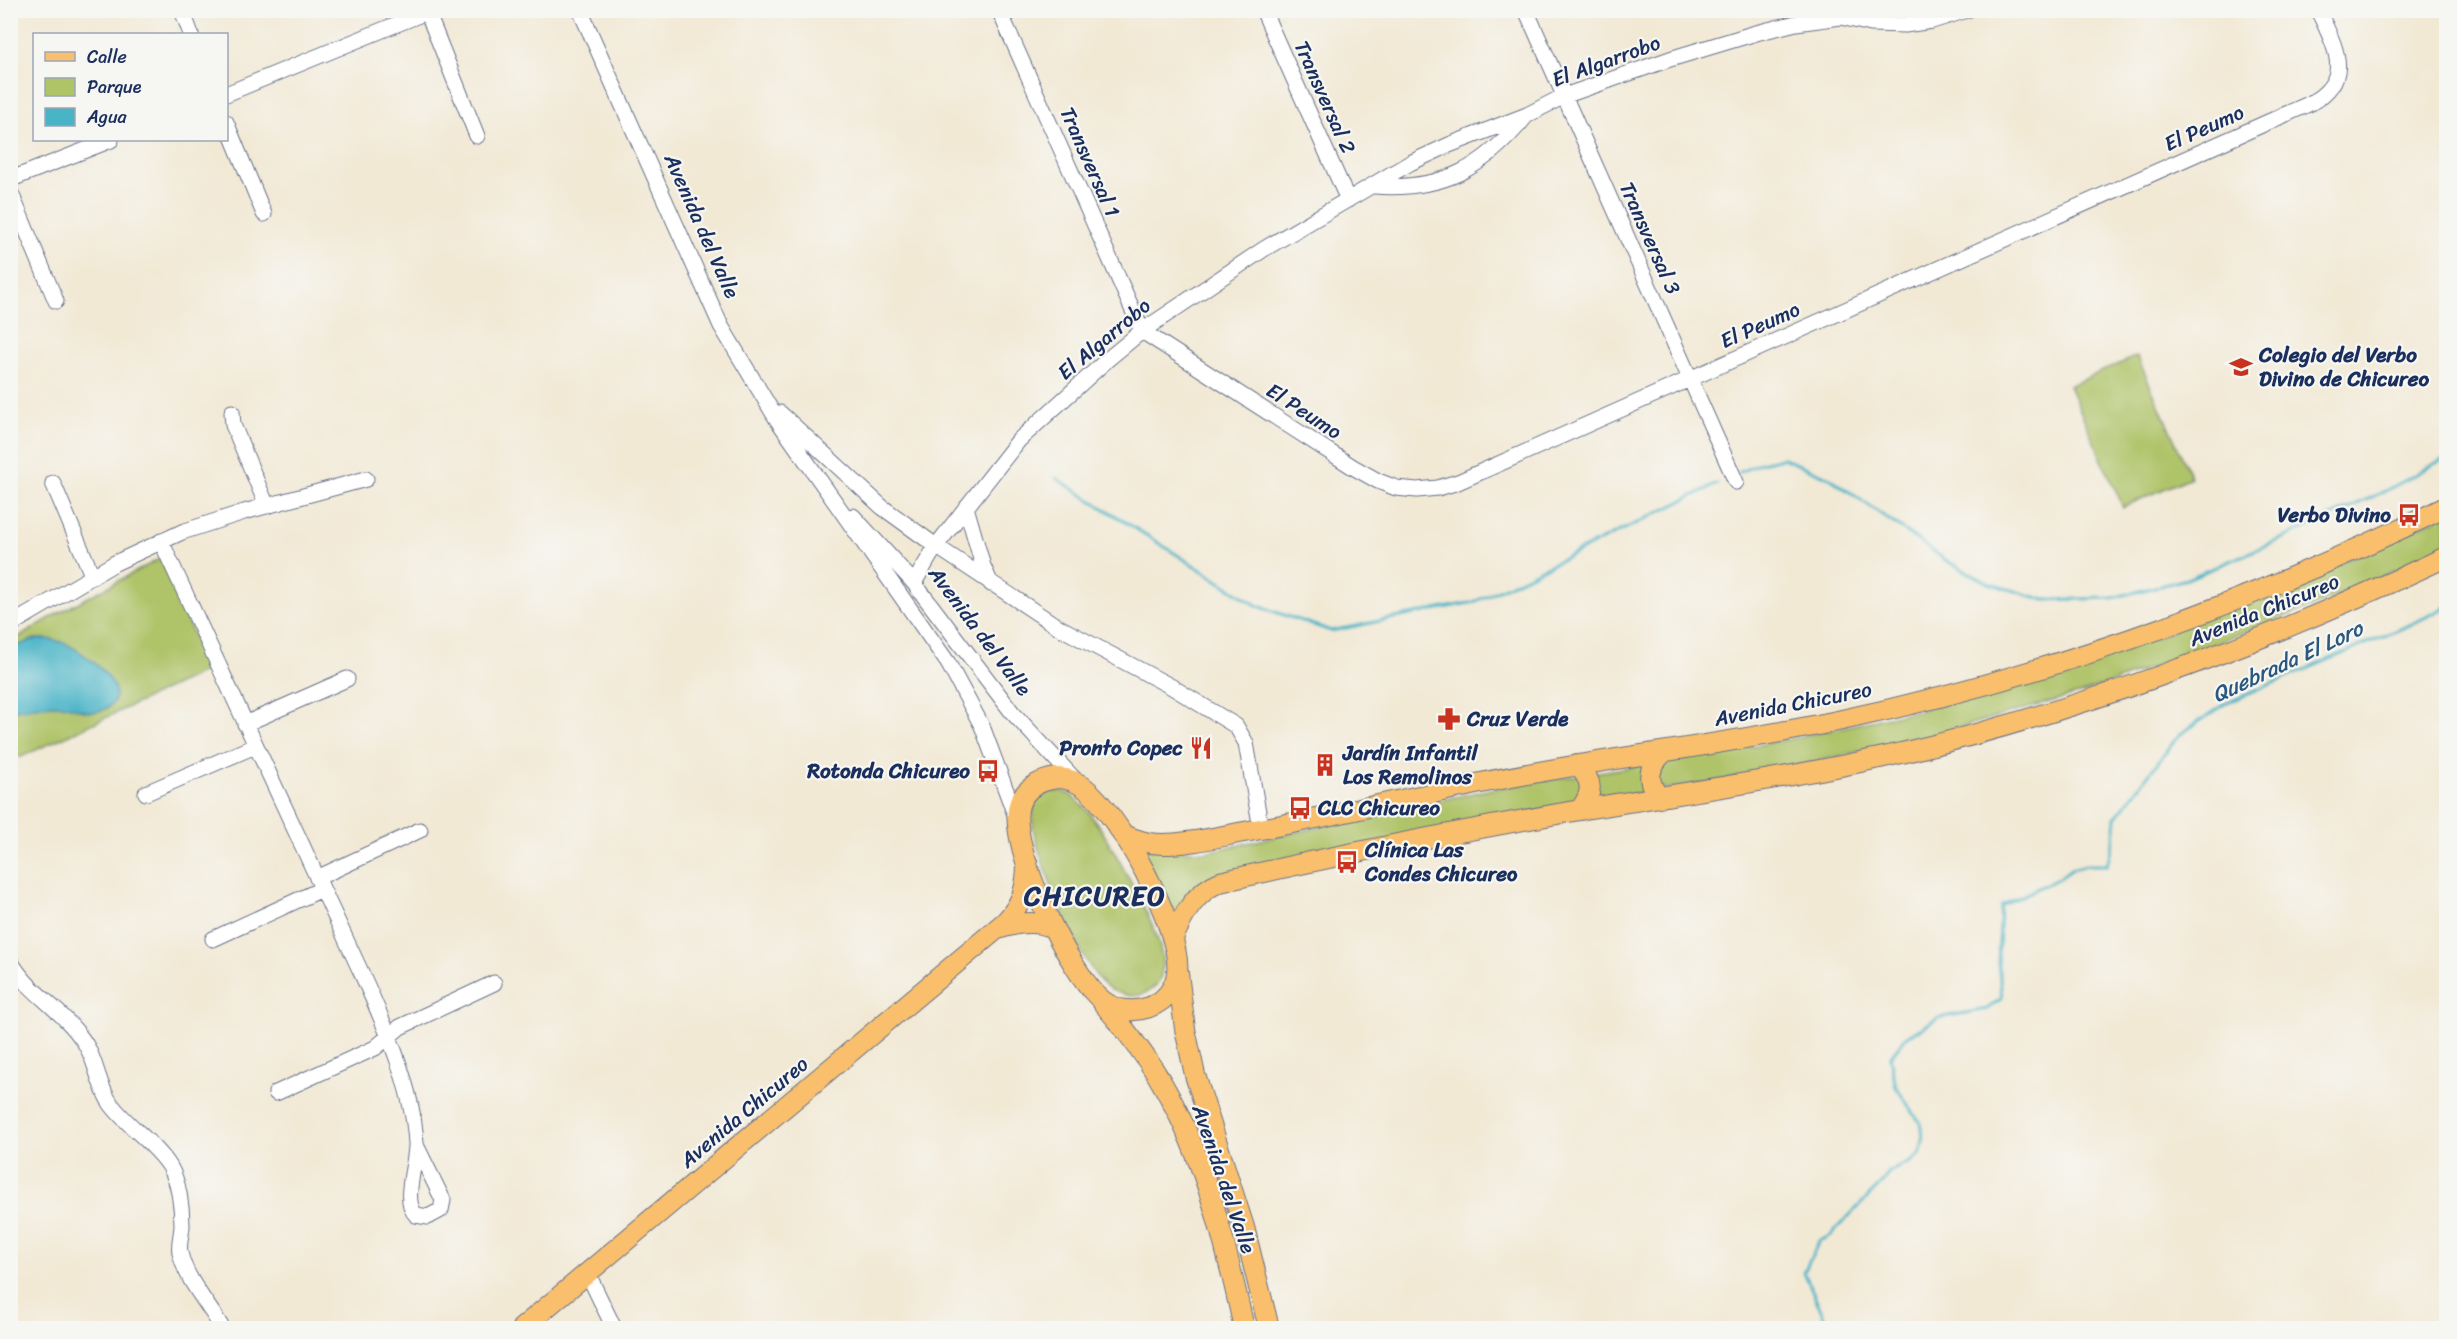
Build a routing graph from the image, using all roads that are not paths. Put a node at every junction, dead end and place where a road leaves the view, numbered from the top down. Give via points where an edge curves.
1 (182, 10) edge
2 (580, 10) edge
3 (999, 10) edge
4 (1263, 10) edge
5 (1526, 10) edge
6 (1967, 10) edge
7 (2318, 10) edge
8 (425, 14) edge
9 (1848, 14) edge
10 (1793, 17) edge
11 (191, 33) edge
12 (228, 93) edge
13 (1564, 96) junction
14 (1527, 115) junction
15 (228, 127) edge
16 (477, 136) dead end
17 (109, 141) edge
18 (11, 183) edge
19 (1374, 186) junction
20 (1348, 200) junction
21 (264, 214) dead end
22 (56, 301) dead end
23 (1142, 331) junction
24 (1691, 379) junction
25 (762, 396) junction
26 (232, 412) dead end
27 (798, 452) junction
28 (366, 479) dead end
29 (1736, 482) dead end
30 (53, 483) dead end
31 (267, 506) junction
32 (966, 507) junction
33 (2446, 507) edge
34 (161, 541) junction
35 (936, 546) junction
36 (2446, 557) edge
37 (92, 576) junction
38 (914, 583) junction
39 (991, 584) junction
40 (10, 625) edge
41 (347, 678) dead end
42 (245, 724) junction
43 (255, 746) junction
44 (1664, 752) junction
45 (1577, 765) junction
46 (1078, 783) junction
47 (147, 794) dead end
48 (1660, 798) junction
49 (1580, 810) junction
50 (1017, 820) junction
51 (1261, 829) junction
52 (420, 830) dead end
53 (1122, 834) junction
54 (1027, 863) junction
55 (320, 884) junction
56 (1054, 929) junction
57 (996, 930) junction
58 (1173, 938) junction
59 (213, 939) dead end
60 (10, 960) edge
61 (1178, 973) junction
62 (494, 983) dead end
63 (1097, 996) junction
64 (388, 1036) junction
65 (276, 1092) dead end
66 (416, 1145) dead end
67 (588, 1274) junction
68 (222, 1329) edge
69 (522, 1329) edge
70 (614, 1329) edge
71 (1244, 1329) edge
72 (1269, 1329) edge

1 - 11 street
2 - 25 street, Avenida del Valle via 702,289
3 - 23 street, Transversal 1
4 - 20 street, Transversal 2
5 - 13 street, Transversal 3
6 - 9 street via 1932,21 1905,24 1871,24
7 - 24 street, El Peumo via 2338,65 2334,82 2321,97
8 - 12 street
8 - 16 street
9 - 10 street, El Algarrobo
10 - 13 street, El Algarrobo
13 - 14 street, El Algarrobo
13 - 24 street, Transversal 3
14 - 19 street, El Algarrobo via 1410,163
14 - 19 street via 1507,140 1457,175 1424,185
15 - 21 street
17 - 18 street
18 - 22 street
19 - 20 street, El Algarrobo
20 - 23 street, El Algarrobo via 1264,249
23 - 24 street, El Peumo via 1353,467 1378,481 1406,489 1438,488 1458,482
23 - 32 street, El Algarrobo via 1019,440
24 - 29 street, Transversal 3
25 - 27 street, Avenida del Valle
25 - 35 street via 882,507
26 - 31 street via 233,424
27 - 38 street, Avenida del Valle
27 - 50 street, Avenida del Valle via 933,641 963,690 990,746
28 - 31 street
30 - 37 street
31 - 34 street
32 - 35 street, El Algarrobo
32 - 39 street
33 - 44 main road, Avenida Chicureo via 2220,607 1988,685 1846,719
34 - 37 street
34 - 42 street
35 - 38 street, El Algarrobo
35 - 39 street
36 - 48 main road, Avenida Chicureo via 2285,630 2036,718 1830,768
37 - 40 street
38 - 46 street, Avenida del Valle via 1012,712
39 - 51 street via 1236,726 1246,743
41 - 42 street
42 - 43 street
43 - 47 street
43 - 55 street
44 - 45 main road, Avenida Chicureo
44 - 48 main road via 1653,764 1650,775
45 - 49 main road via 1591,784 1590,796
45 - 51 main road, Avenida Chicureo
46 - 50 main road via 1057,778 1037,784 1022,799
46 - 53 main road, Avenida del Valle
48 - 49 main road, Avenida Chicureo
49 - 58 main road, Avenida Chicureo via 1220,882 1193,901
50 - 54 main road, Avenida del Valle
51 - 53 main road, Avenida Chicureo via 1167,844
52 - 55 street
53 - 58 main road, Avenida del Valle via 1153,890
54 - 56 main road, Avenida del Valle
54 - 57 main road, Avenida Chicureo via 1021,900
55 - 59 street
55 - 64 street
56 - 57 main road, Avenida Chicureo via 1030,923
56 - 63 main road, Avenida del Valle
57 - 67 main road, Avenida Chicureo
58 - 61 main road, Avenida del Valle
60 - 68 street via 87,1046 110,1102 171,1168 180,1206 180,1251 189,1279
61 - 63 main road via 1169,993 1148,1008 1118,1008
61 - 72 main road, Avenida del Valle via 1195,1075 1244,1227
62 - 64 street
63 - 71 main road, Avenida del Valle via 1154,1070 1183,1124 1216,1218
64 - 65 street via 375,1048
64 - 66 street via 410,1107
67 - 69 main road, Avenida Chicureo
67 - 70 street

